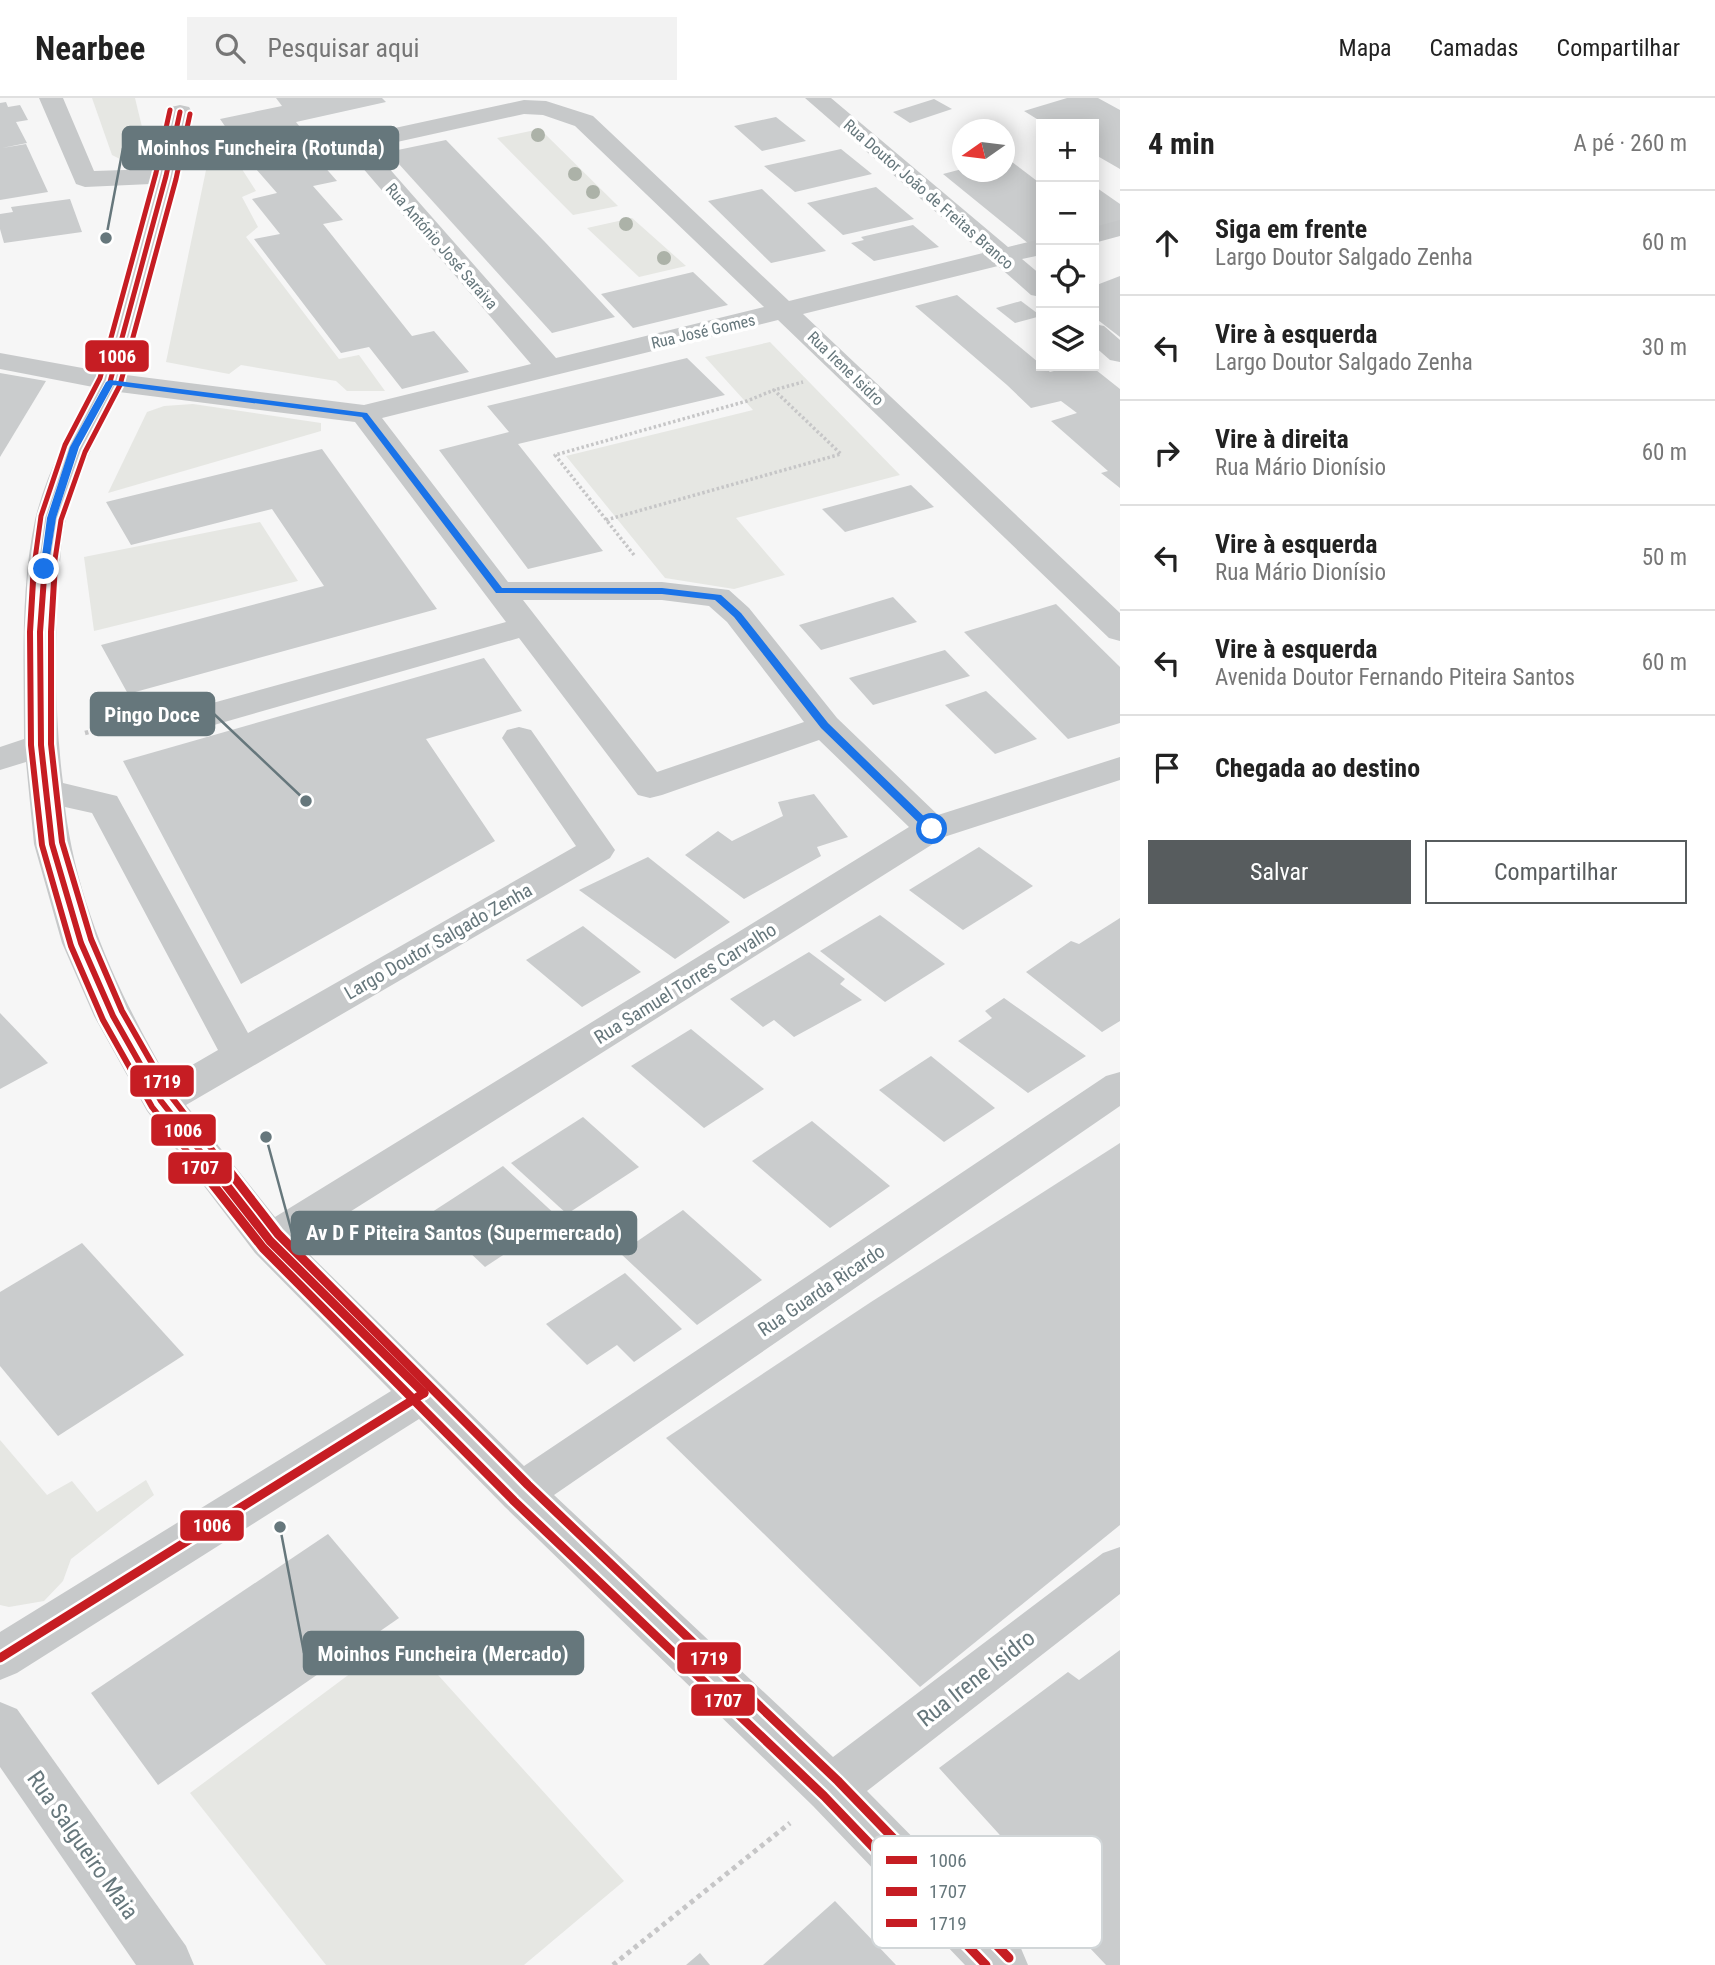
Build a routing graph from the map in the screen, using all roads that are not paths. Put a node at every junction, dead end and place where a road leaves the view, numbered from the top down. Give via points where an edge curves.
1 (51, 98) edge
2 (817, 98) edge
3 (183, 103) edge
4 (566, 113) joint
5 (166, 176) junction
6 (1120, 228) edge
7 (1099, 234) edge
8 (1036, 248) edge
9 (1002, 257) junction
10 (1036, 285) edge
11 (787, 311) junction
12 (1099, 336) edge
13 (1120, 354) edge
14 (0, 361) edge
15 (549, 368) junction
16 (110, 382) junction
17 (364, 414) junction
18 (499, 591) junction
19 (527, 626) junction
20 (1120, 631) edge
21 (174, 725) dead end
22 (825, 726) junction
23 (519, 738) dead end
24 (41, 746) junction
25 (0, 759) edge
26 (1120, 768) edge
27 (45, 791) junction
28 (932, 829) junction
29 (240, 1055) junction
30 (1120, 1086) edge
31 (161, 1101) junction
32 (270, 1241) junction
33 (424, 1393) junction
34 (521, 1493) junction
35 (1120, 1567) edge
36 (0, 1658) edge
37 (0, 1725) edge
38 (831, 1789) junction
39 (876, 1836) edge
40 (985, 1948) edge
41 (167, 1965) edge
42 (1001, 1965) edge

1 - 5 street via 85,179
2 - 9 street, Rua Doutor João de Freitas Branco
3 - 5 street
4 - 11 street, Rua Irene Isidro via 584,121
4 - 15 street, Rua António José Saraiva via 524,107 390,136 374,143 367,159
5 - 16 street
6 - 7 street
8 - 9 street, Rua José Gomes
9 - 10 street, Rua Doutor João de Freitas Branco
9 - 11 street, Rua José Gomes
11 - 15 street, Rua José Gomes
11 - 20 street, Rua Irene Isidro
12 - 13 street
14 - 16 street
15 - 17 street, Rua José Gomes
16 - 17 street
16 - 24 street via 75,447 51,518 40,632
17 - 18 street
18 - 19 street
18 - 22 street via 662,591 718,597 738,615
19 - 21 street
19 - 22 street via 650,787
22 - 28 street
23 - 29 street, Largo Doutor Salgado Zenha via 597,850
24 - 25 street
24 - 27 street
26 - 28 street, Rua Samuel Torres Carvalho
27 - 29 street via 104,804
27 - 31 street via 52,844 82,943 113,1016
28 - 32 street, Rua Samuel Torres Carvalho
29 - 31 street, Largo Doutor Salgado Zenha
30 - 34 street, Rua Guarda Ricardo
31 - 32 street
32 - 33 street
33 - 34 street
33 - 36 street
34 - 38 street
35 - 38 street, Rua Irene Isidro
37 - 41 street, Rua Salgueiro Maia
38 - 39 street
40 - 42 street

